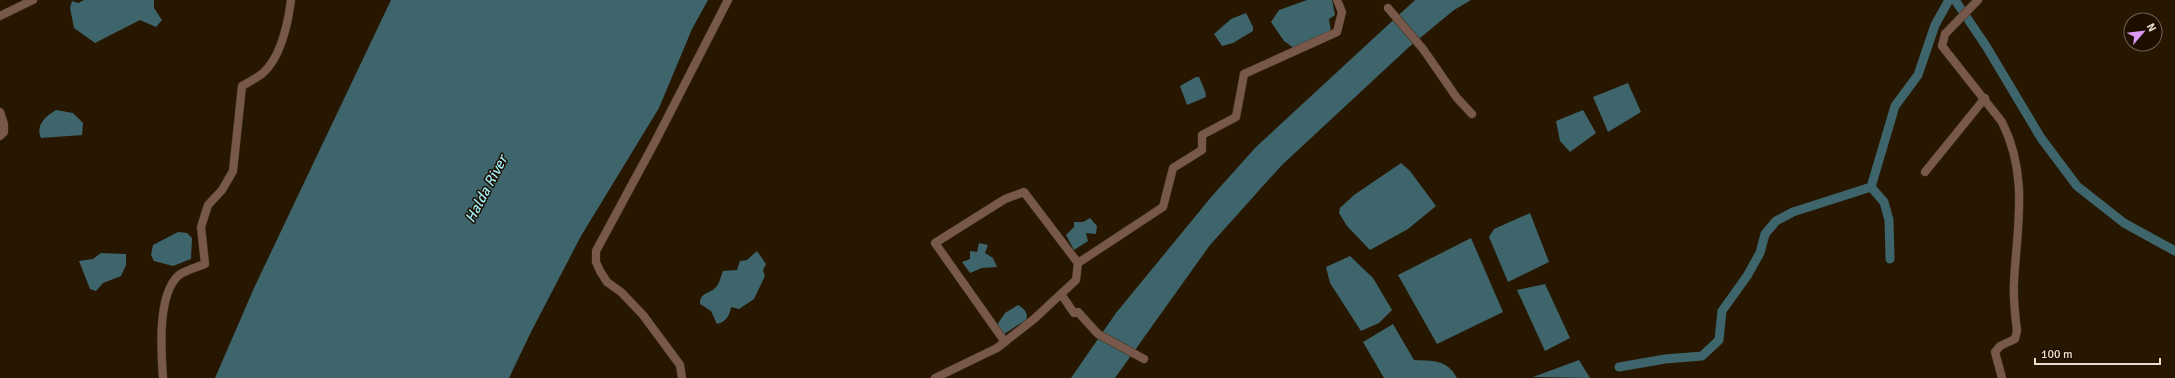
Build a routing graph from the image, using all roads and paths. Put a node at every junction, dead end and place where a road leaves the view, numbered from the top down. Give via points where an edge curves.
1 (33, 0) edge
2 (291, 0) edge
3 (728, 0) edge
4 (1337, 0) edge
5 (1978, 0) edge
6 (1388, 8) dead end
7 (0, 16) edge
8 (1985, 98) junction
9 (0, 112) edge
10 (1472, 114) dead end
11 (0, 136) edge
12 (1925, 172) dead end
13 (1078, 263) junction
14 (1061, 294) junction
15 (1005, 342) junction
16 (1144, 359) dead end
17 (163, 378) edge
18 (682, 378) edge
19 (935, 378) edge
20 (2002, 378) edge

1 - 7 street
2 - 17 street via 272,63 263,74 242,86 233,171 222,190 208,204 201,227 205,264 180,274 169,287 160,339
3 - 18 street via 596,251 596,262 600,272 607,282 621,292 643,315 680,365
4 - 13 street via 1342,12 1337,32 1244,74 1236,117 1202,135 1202,150 1173,168 1163,207
5 - 8 street via 1945,34 1942,46
6 - 10 street
8 - 12 street
8 - 20 street via 2009,136 2020,177 2014,282 2016,331 2015,339 2000,346 1995,352
9 - 11 street via 4,127 4,132
13 - 14 street via 1076,280
13 - 15 street via 1024,192 1005,199 935,244
14 - 15 street
14 - 16 street via 1074,313 1078,312 1098,334
15 - 19 street

